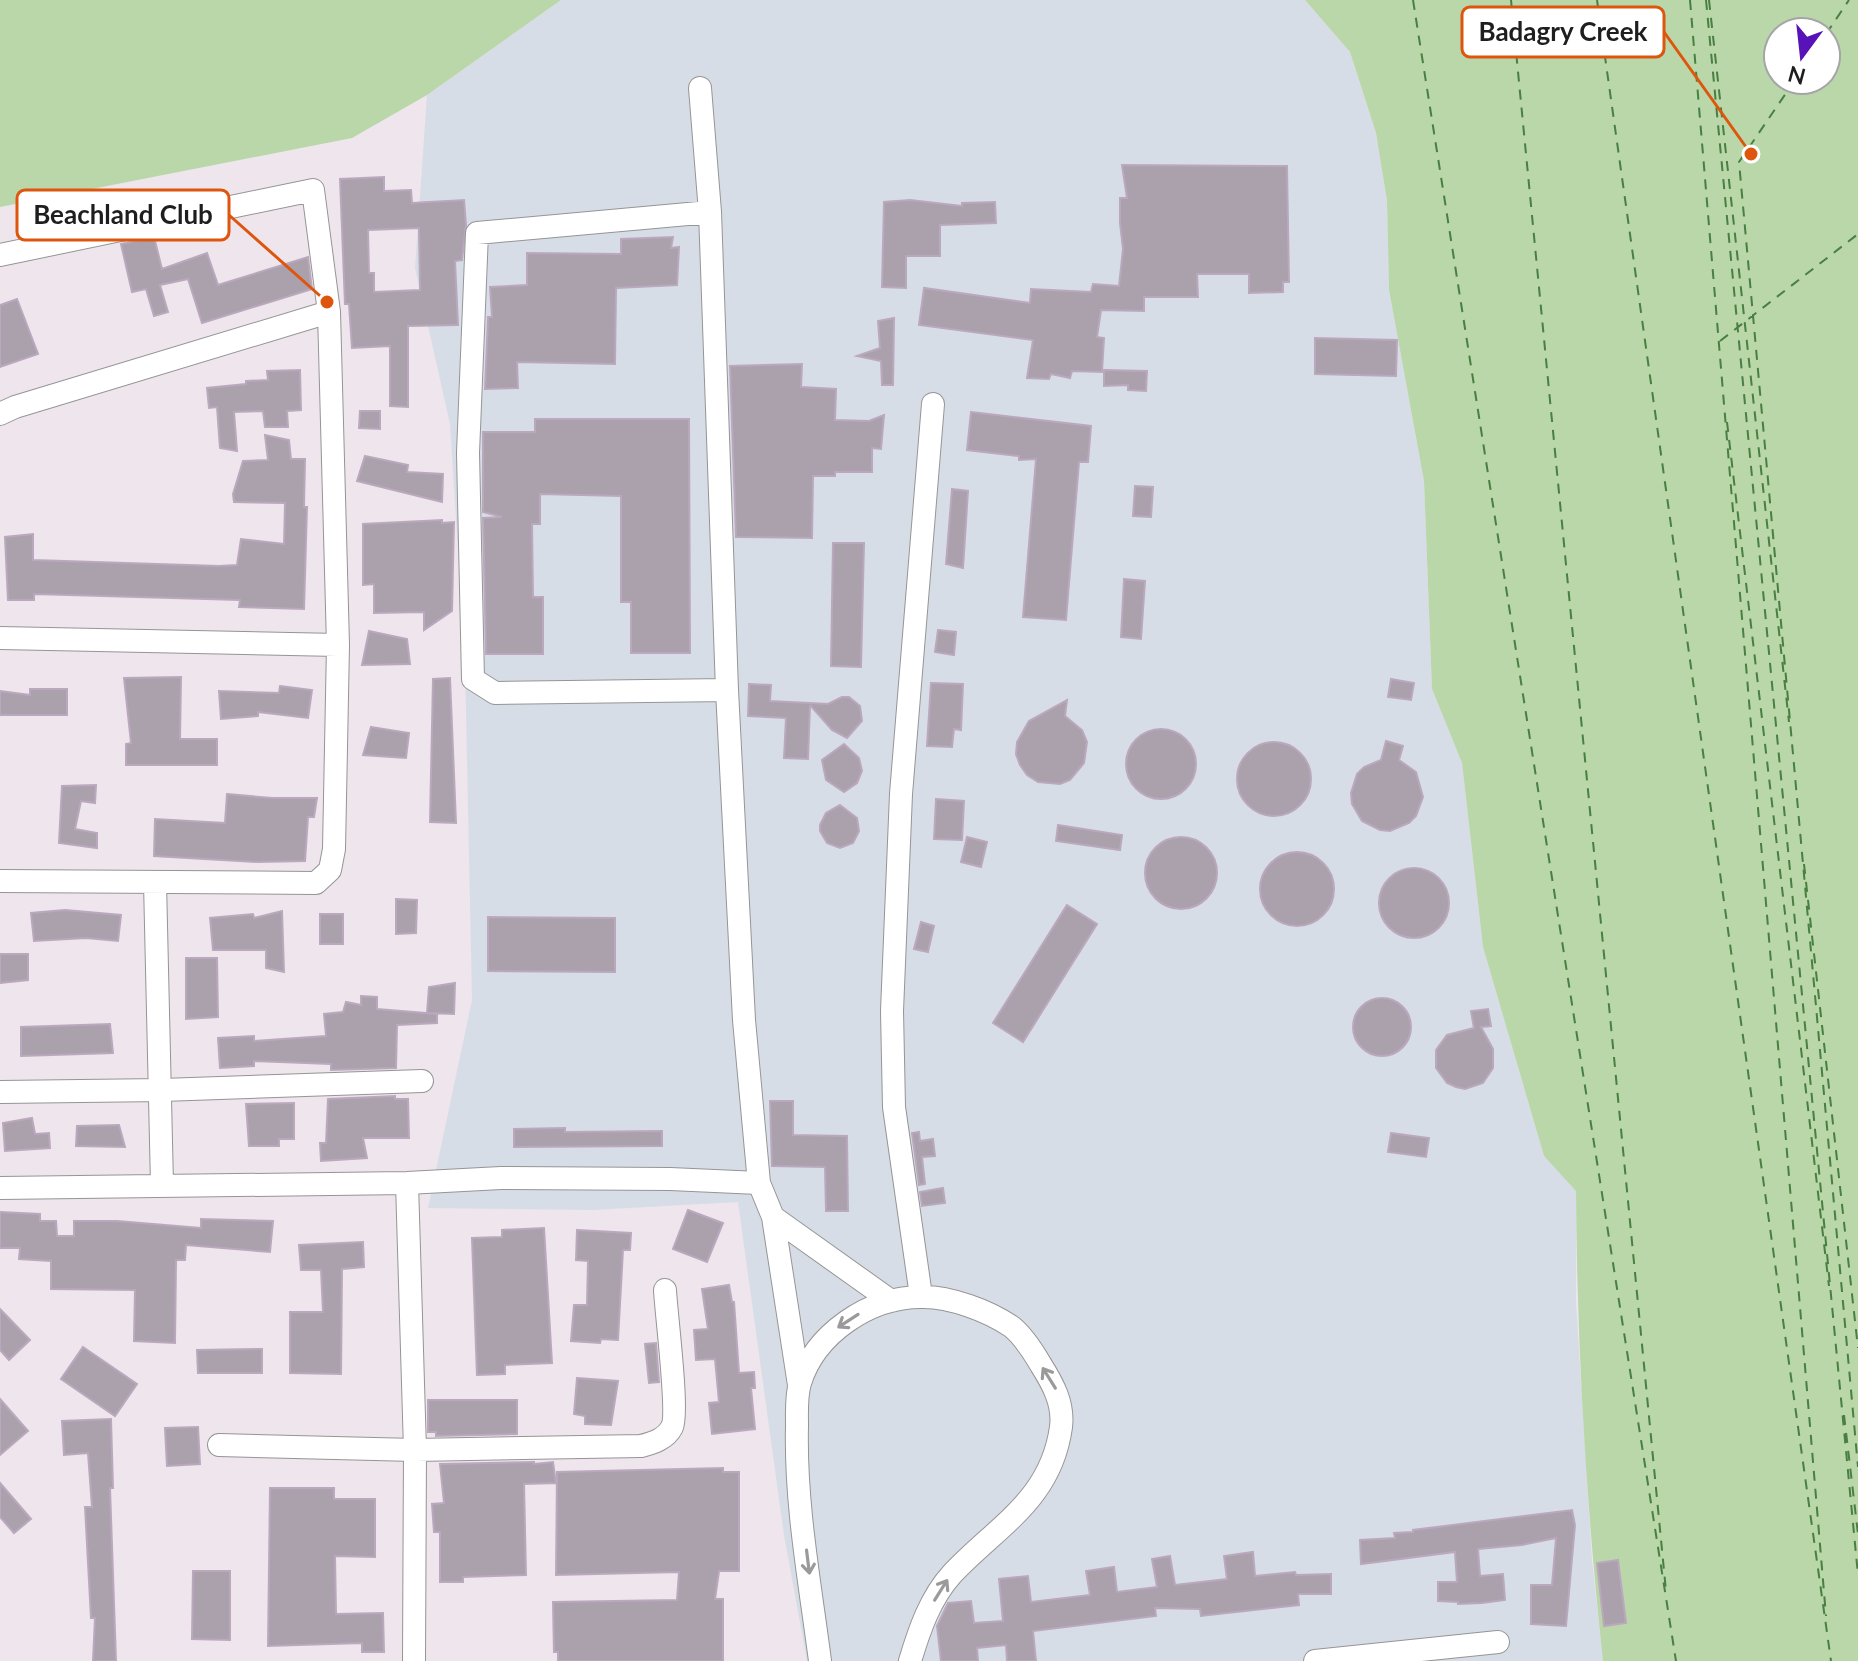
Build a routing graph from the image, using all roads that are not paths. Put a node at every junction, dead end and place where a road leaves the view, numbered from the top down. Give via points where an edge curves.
1 (700, 88) dead end
2 (710, 212) junction
3 (0, 255) edge
4 (329, 312) junction
5 (933, 404) dead end
6 (0, 414) edge
7 (0, 638) edge
8 (338, 645) junction
9 (727, 690) junction
10 (0, 881) edge
11 (155, 882) junction
12 (422, 1081) dead end
13 (162, 1090) junction
14 (0, 1092) edge
15 (407, 1183) junction
16 (759, 1183) junction
17 (162, 1185) junction
18 (0, 1188) edge
19 (773, 1217) junction
20 (665, 1290) dead end
21 (921, 1296) junction
22 (891, 1301) junction
23 (799, 1385) junction
24 (219, 1445) dead end
25 (415, 1450) junction
26 (1498, 1642) dead end
27 (414, 1661) edge
28 (820, 1661) edge
29 (910, 1661) edge
30 (1315, 1661) edge

1 - 2 street
2 - 9 street
2 - 9 street via 477,233 468,453 473,679 495,693
3 - 4 street via 313,190
4 - 6 street
4 - 8 street
5 - 21 street via 901,794 892,1011 894,1107
7 - 8 street
8 - 11 street via 330,870 316,883
9 - 16 street via 744,1020
10 - 11 street
11 - 13 street
12 - 13 street
13 - 14 street
13 - 17 street
15 - 16 street via 501,1178
15 - 17 street
15 - 25 street
16 - 19 street
17 - 18 street
19 - 22 street
19 - 23 street
20 - 25 street via 674,1406 672,1427 658,1442
21 - 22 street
29 -> 21 street via 922,1621 950,1576 1038,1491 1053,1462 1062,1424 1057,1391 1013,1328 972,1306
22 -> 23 street via 830,1334
23 -> 28 street via 796,1462
24 - 25 street
25 - 27 street
26 - 30 street

